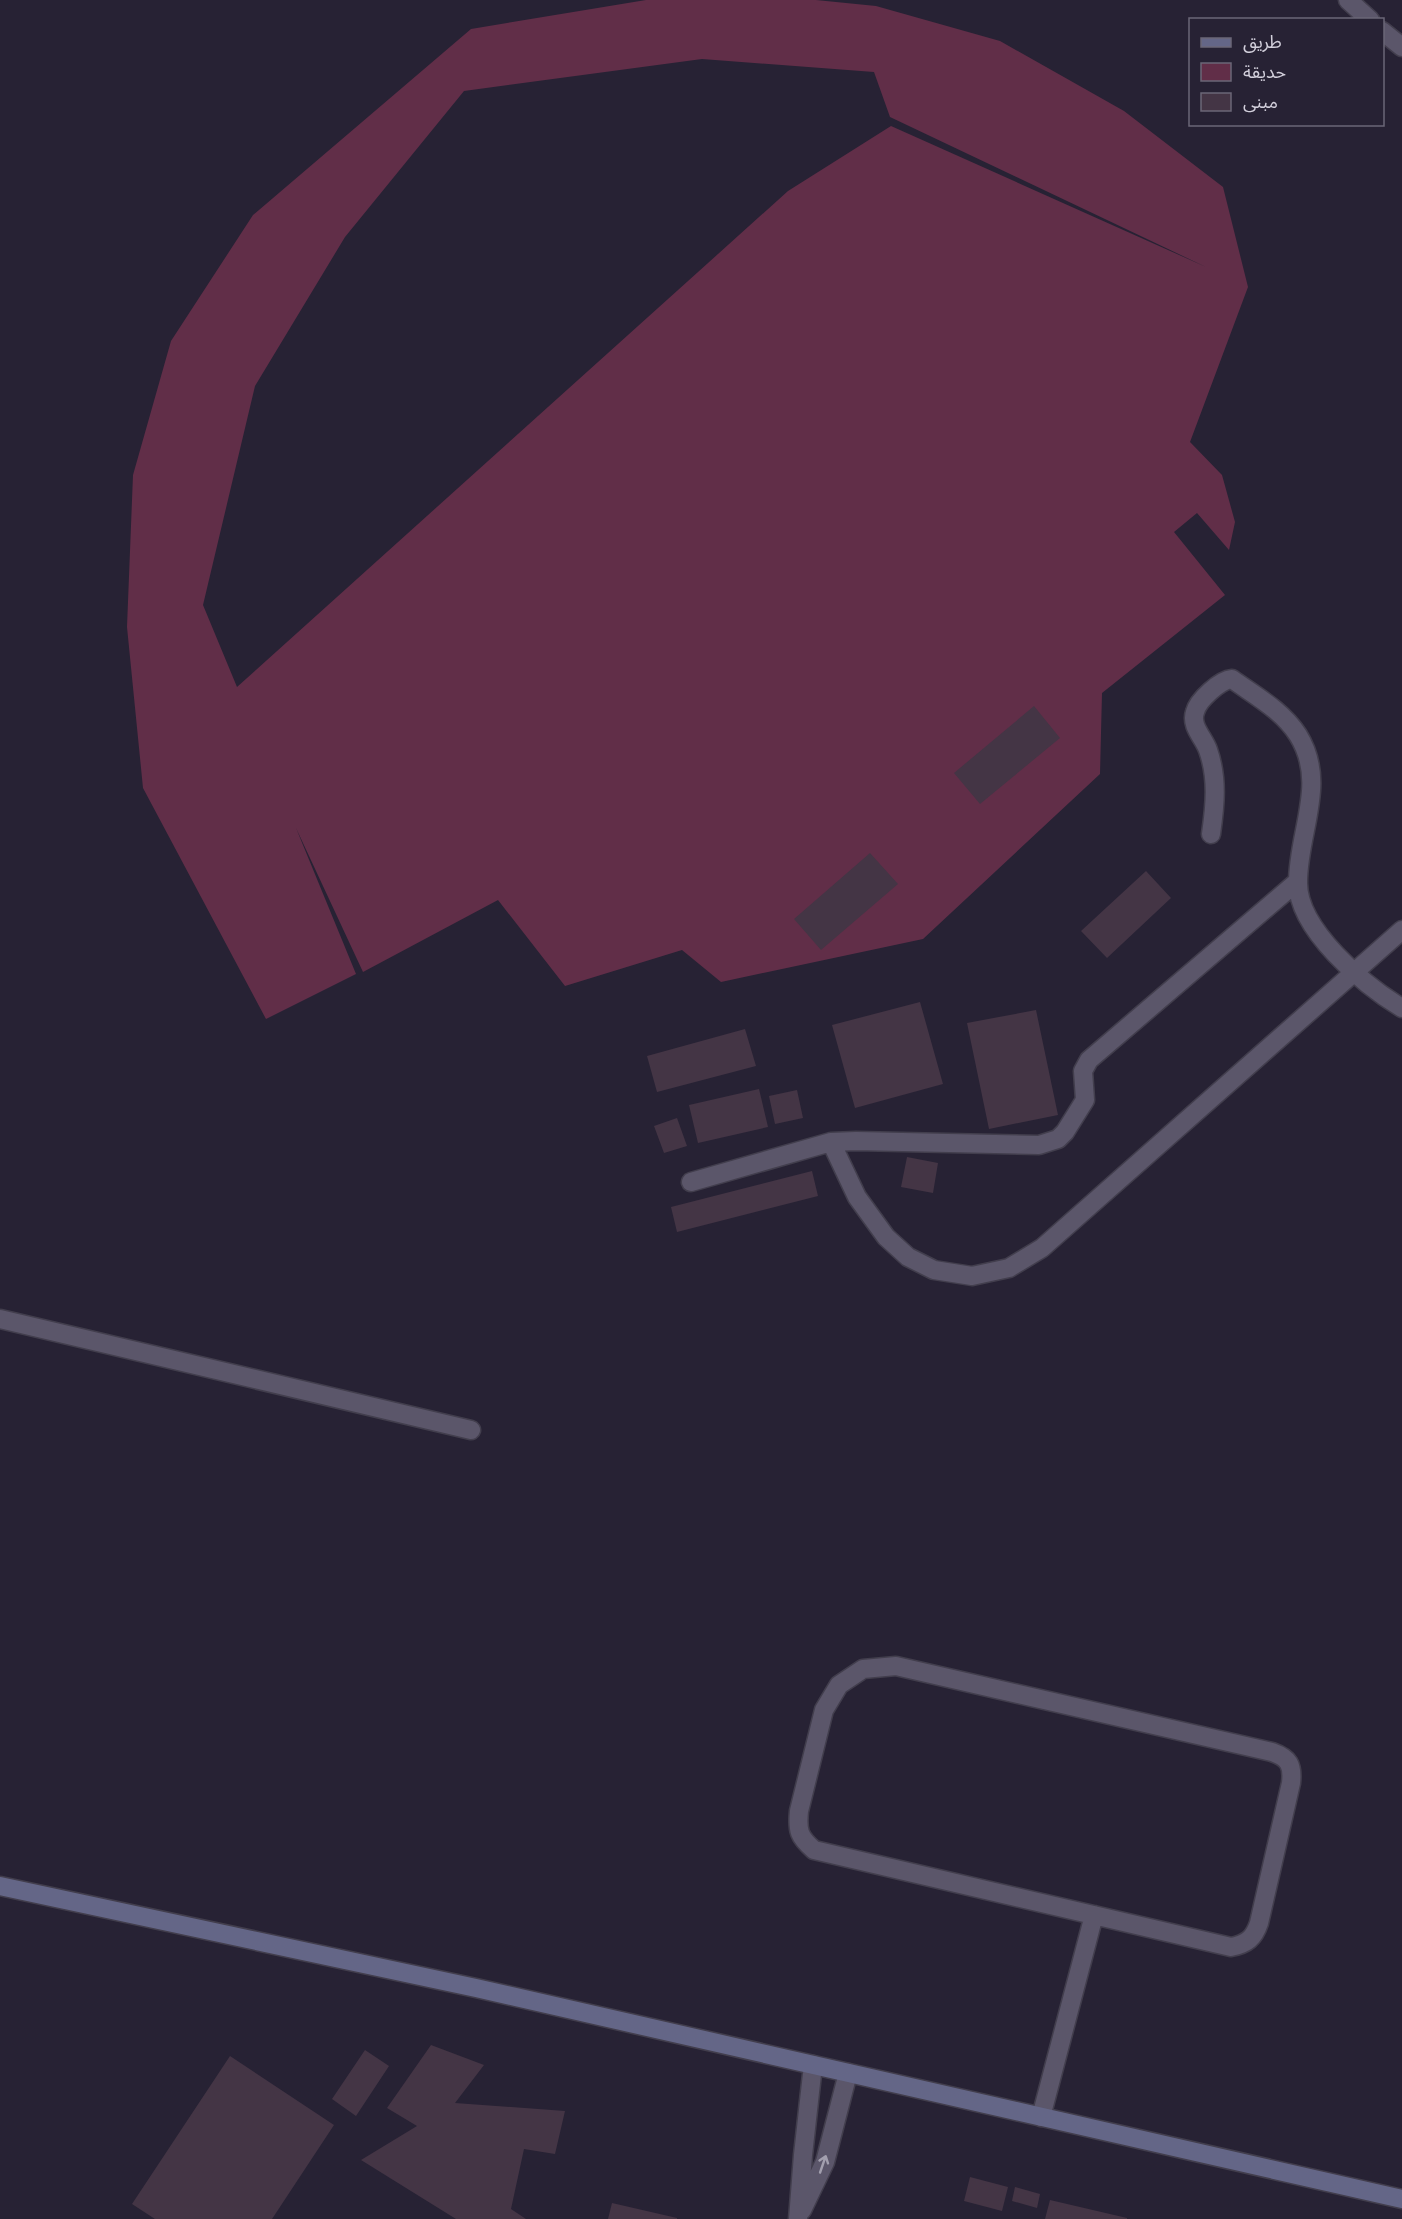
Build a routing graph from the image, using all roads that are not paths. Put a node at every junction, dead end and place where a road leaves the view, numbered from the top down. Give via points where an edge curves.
1 (1348, 0) edge
2 (1368, 18) edge
3 (1384, 32) edge
4 (1402, 47) edge
5 (1211, 834) dead end
6 (1298, 881) junction
7 (1402, 930) edge
8 (1354, 973) junction
9 (1402, 1008) edge
10 (831, 1142) junction
11 (691, 1182) dead end
12 (0, 1319) edge
13 (471, 1430) dead end
14 (0, 1886) edge
15 (1094, 1915) junction
16 (813, 2065) junction
17 (848, 2073) junction
18 (1041, 2117) junction
19 (1402, 2199) edge
20 (799, 2218) edge

1 - 2 street
3 - 4 street
5 - 6 street via 1214,777 1194,713 1217,685 1232,679 1282,716 1298,735 1308,758 1312,782
6 - 8 street via 1302,907 1313,926
6 - 10 street via 1089,1060 1083,1071 1085,1100 1058,1139 1039,1145
7 - 8 street
8 - 9 street
8 - 10 street via 1042,1248 1009,1268 972,1276 934,1270 908,1257 886,1237 857,1197
10 - 11 street
12 - 13 street
14 - 16 street
15 - 15 street via 1231,1947 1245,1944 1255,1935 1259,1923 1292,1783 1293,1769 1285,1757 896,1666 863,1669 839,1685 824,1710 799,1811 797,1826 802,1839 814,1850
15 - 18 street
16 - 17 street
16 - 20 street
17 - 18 street
20 -> 17 street via 825,2162
18 - 19 street

